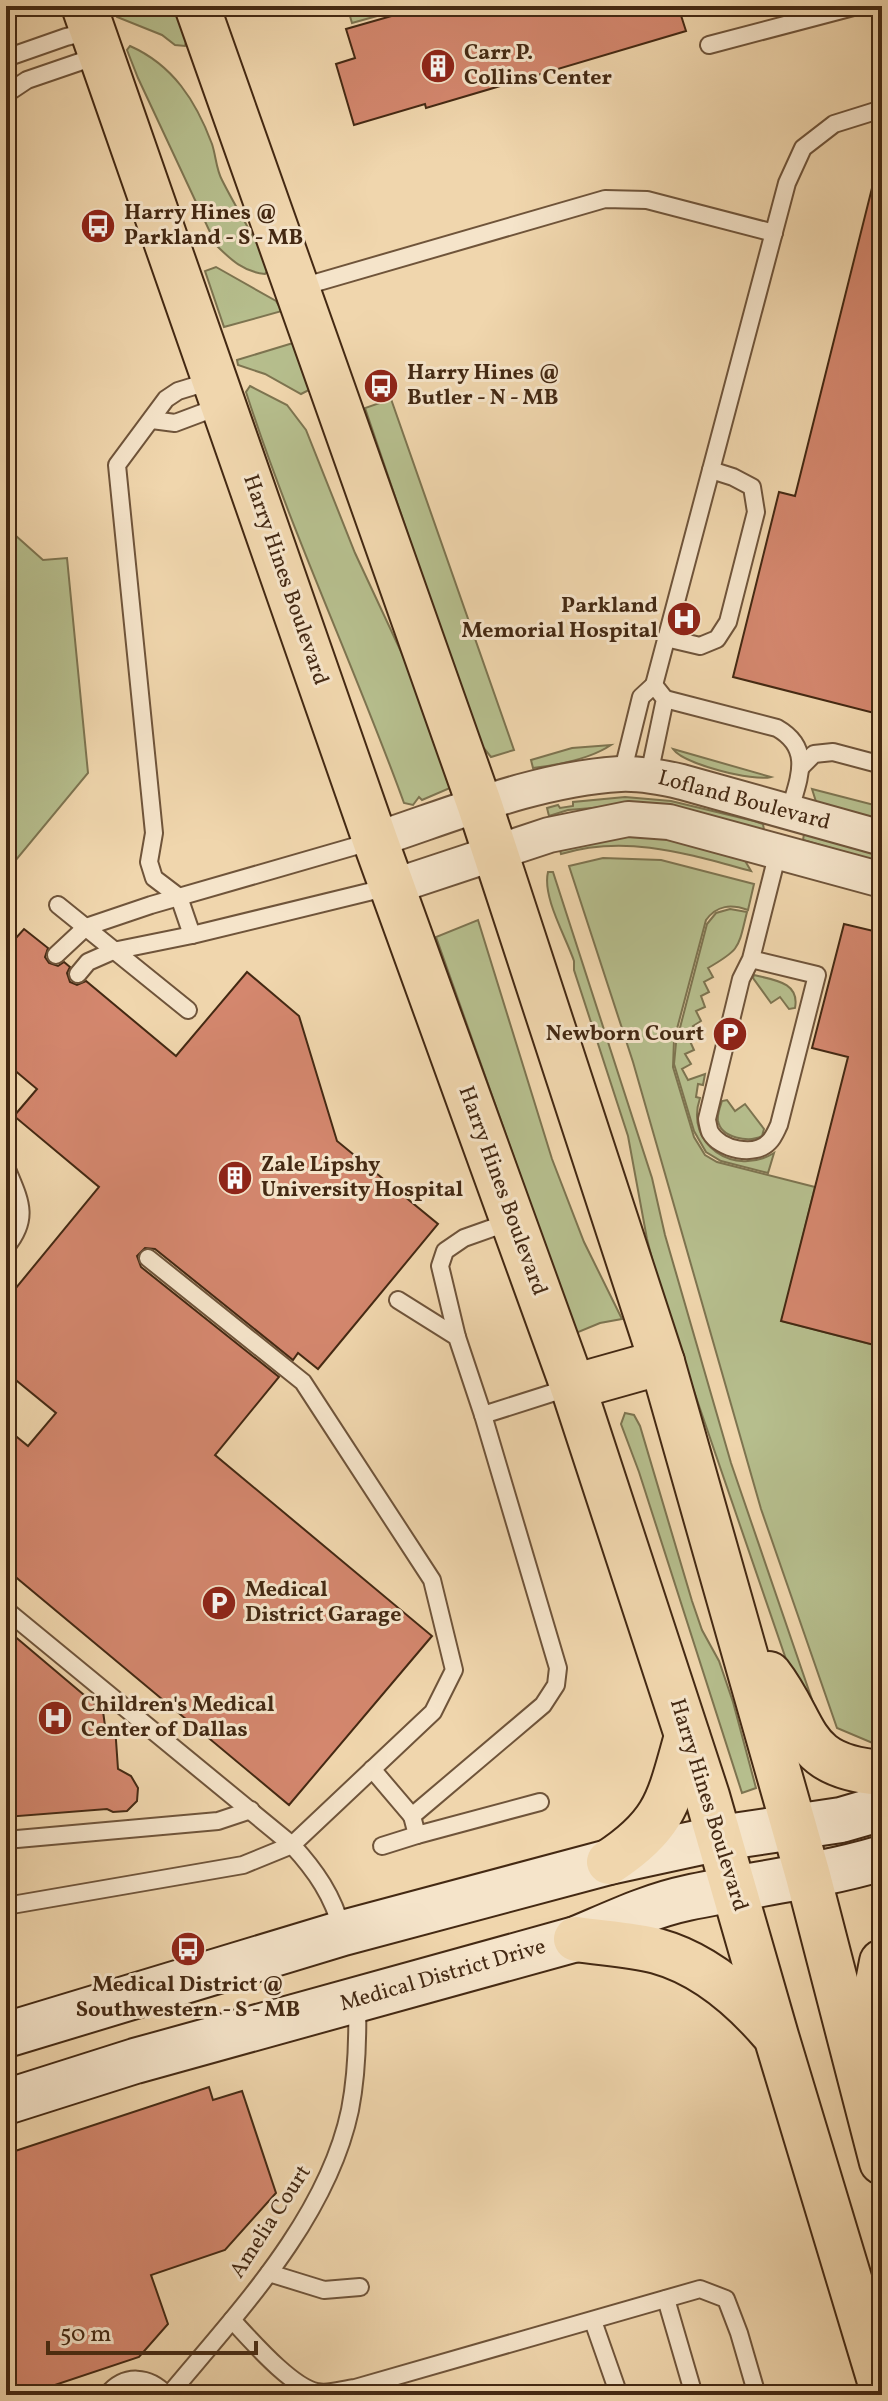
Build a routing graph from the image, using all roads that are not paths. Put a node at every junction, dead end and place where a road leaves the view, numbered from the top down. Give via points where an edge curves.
1 (197, 6) edge
2 (857, 6) edge
3 (806, 12) edge
4 (92, 31) edge
5 (709, 45) dead end
6 (6, 58) edge
7 (6, 94) edge
8 (882, 109) edge
9 (774, 233) junction
10 (298, 288) junction
11 (220, 392) junction
12 (152, 420) junction
13 (711, 470) junction
14 (666, 638) junction
15 (654, 685) junction
16 (665, 699) junction
17 (882, 765) edge
18 (801, 767) junction
19 (636, 774) junction
20 (480, 806) junction
21 (789, 813) junction
22 (882, 838) edge
23 (375, 840) junction
24 (778, 852) junction
25 (496, 853) junction
26 (882, 880) edge
27 (392, 887) junction
28 (179, 897) junction
29 (58, 905) dead end
30 (86, 927) junction
31 (192, 935) junction
32 (113, 951) junction
33 (56, 955) dead end
34 (751, 959) junction
35 (78, 974) dead end
36 (188, 1010) dead end
37 (6, 1167) edge
38 (513, 1221) junction
39 (6, 1247) edge
40 (148, 1258) dead end
41 (398, 1300) dead end
42 (457, 1337) junction
43 (662, 1362) junction
44 (573, 1387) junction
45 (483, 1415) junction
46 (6, 1610) edge
47 (741, 1638) junction
48 (687, 1736) junction
49 (372, 1769) junction
50 (882, 1773) edge
51 (540, 1802) dead end
52 (882, 1808) edge
53 (251, 1810) junction
54 (412, 1816) junction
55 (794, 1826) junction
56 (417, 1835) junction
57 (720, 1838) junction
58 (6, 1840) edge
59 (292, 1845) junction
60 (382, 1846) dead end
61 (882, 1858) edge
62 (609, 1862) junction
63 (808, 1876) junction
64 (736, 1889) junction
65 (6, 1906) edge
66 (343, 1933) junction
67 (576, 1939) junction
68 (882, 1962) edge
69 (357, 2000) junction
70 (6, 2035) edge
71 (776, 2036) junction
72 (6, 2102) edge
73 (865, 2104) junction
74 (882, 2162) edge
75 (269, 2273) junction
76 (360, 2287) dead end
77 (666, 2299) junction
78 (232, 2320) junction
79 (593, 2321) junction
80 (876, 2345) edge
81 (882, 2388) edge
82 (107, 2395) edge
83 (168, 2395) edge
84 (619, 2395) edge
85 (694, 2395) edge
86 (757, 2395) edge

1 - 10 main road
2 - 3 lane
3 - 5 lane
4 - 6 lane
4 - 7 lane
4 - 11 main road, Harry Hines Boulevard
8 - 9 lane via 834,124 803,148
9 - 10 lane via 647,200 605,199
9 - 13 lane
10 - 20 main road
11 - 12 lane via 175,423
11 - 12 lane via 178,391
11 - 23 main road, Harry Hines Boulevard
12 - 28 lane via 117,465 117,479 154,833 149,862 154,878
13 - 14 lane
13 - 14 lane via 752,487 756,512 728,622 717,639 700,646
14 - 15 lane
15 - 16 lane
15 - 19 lane via 641,697
16 - 18 lane via 777,728 797,743
16 - 19 lane
17 - 18 lane via 833,752 814,754
18 - 21 lane
19 - 20 street, Lofland Boulevard via 547,785
19 - 21 street, Lofland Boulevard
20 - 23 street, Lofland Boulevard
20 - 25 main road
21 - 22 street, Lofland Boulevard
21 - 24 street
23 - 27 main road, Harry Hines Boulevard
23 - 28 lane
24 - 25 street, Lofland Boulevard via 669,822 628,819 549,835
24 - 26 street, Lofland Boulevard
24 - 34 lane
25 - 27 street, Lofland Boulevard
25 - 43 main road
27 - 31 lane
27 - 38 main road, Harry Hines Boulevard
28 - 30 lane
28 - 31 lane
29 - 30 lane
30 - 32 lane
30 - 33 lane
31 - 32 lane
32 - 35 lane via 88,962
32 - 36 lane
34 - 34 lane via 741,979 707,1119 717,1140 751,1151 770,1142 779,1125 817,975
37 - 39 lane via 22,1221
38 - 42 lane via 464,1238 445,1251 440,1266
38 - 44 main road, Harry Hines Boulevard
40 - 49 lane via 303,1382 432,1580 454,1670 433,1712
41 - 42 lane
42 - 45 lane
43 - 44 main road
43 - 47 main road
44 - 45 lane
44 - 48 main road, Harry Hines Boulevard
45 - 54 lane via 558,1668 556,1685 543,1705
46 - 53 lane
47 - 50 main road via 780,1688 815,1749 857,1771
47 - 55 main road
48 - 57 main road, Harry Hines Boulevard
48 - 62 main road via 669,1799 656,1822 639,1842
49 - 54 lane
49 - 59 lane
51 - 56 lane
52 - 55 main road
53 - 58 lane via 218,1821
53 - 59 lane
54 - 56 lane
55 - 57 main road
55 - 63 main road
56 - 60 lane
57 - 62 main road
57 - 64 main road, Harry Hines Boulevard
59 - 65 lane via 243,1865
59 - 66 lane via 316,1871
61 - 63 main road, Medical District Drive
62 - 66 main road
63 - 64 main road, Medical District Drive
63 - 73 main road
64 - 67 main road, Medical District Drive via 685,1898
64 - 71 main road, Harry Hines Boulevard
66 - 69 main road
66 - 70 main road
67 - 69 main road, Medical District Drive
67 - 71 main road via 655,1950 695,1964 748,2003
68 - 73 main road
69 - 72 main road, Medical District Drive
69 - 75 lane, Amelia Court via 358,2055 343,2137 321,2191
71 - 80 main road, Harry Hines Boulevard
73 - 74 main road
75 - 76 lane via 324,2290
75 - 78 lane, Amelia Court
77 - 79 lane
77 - 85 lane
77 - 86 lane via 700,2289 726,2299
78 - 79 lane via 299,2384 319,2393 355,2388
78 - 83 lane, Amelia Court
79 - 84 lane
80 - 81 main road, Harry Hines Boulevard
82 - 83 lane, Amelia Court via 127,2379 143,2379

